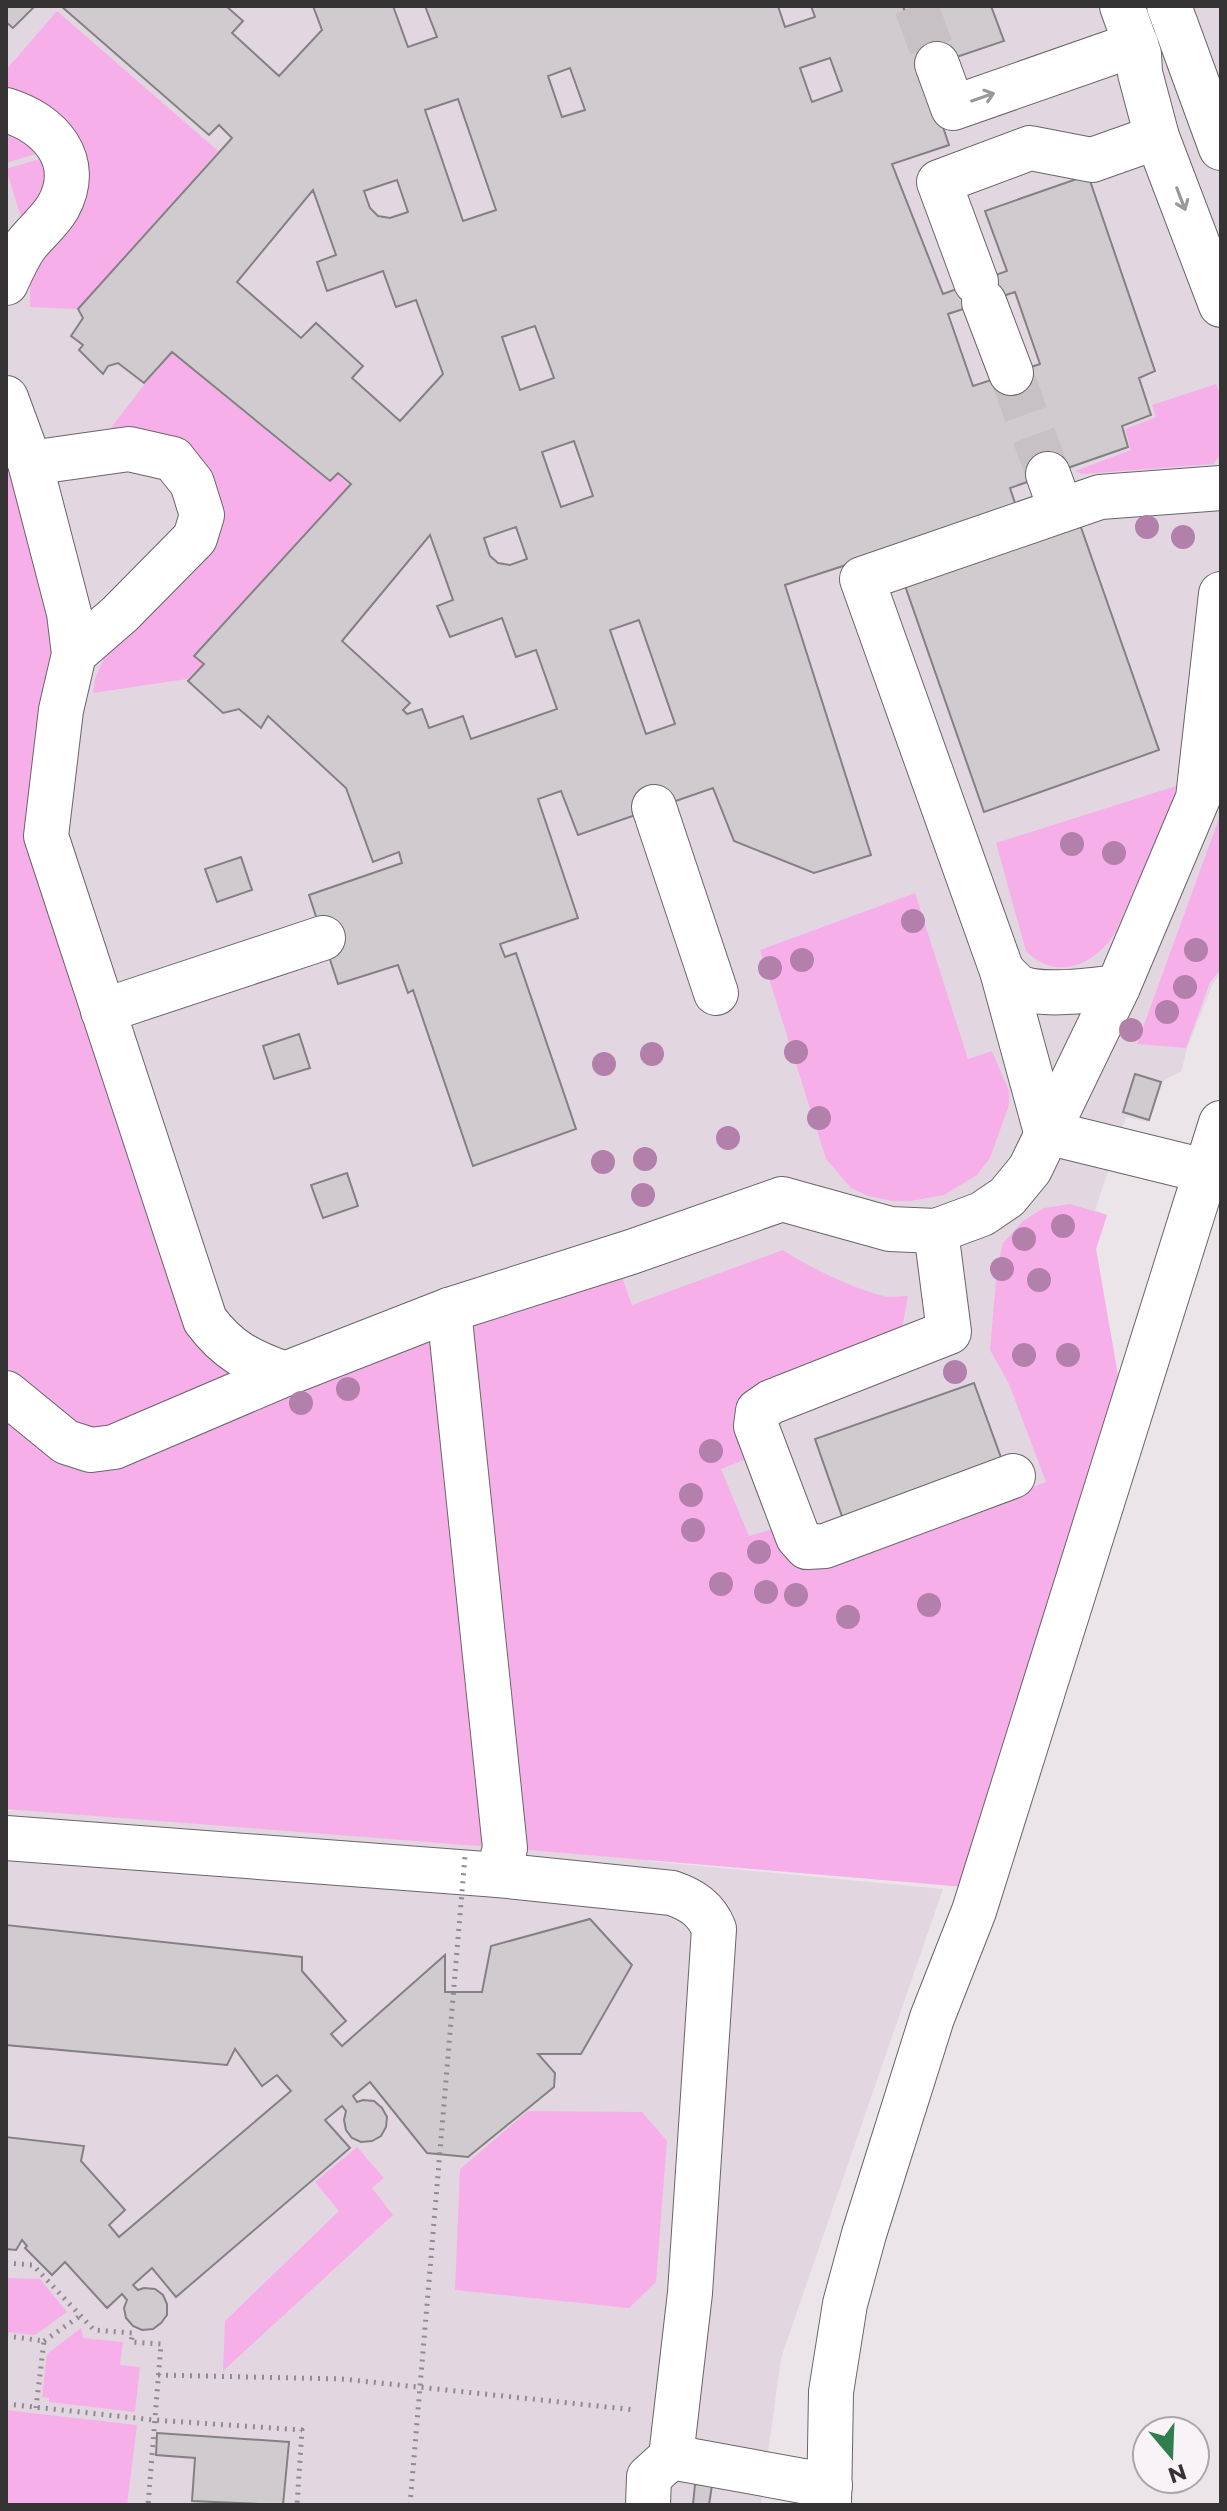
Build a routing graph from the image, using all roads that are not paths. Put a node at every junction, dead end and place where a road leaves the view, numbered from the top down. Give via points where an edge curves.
1 (1146, 25) edge
2 (937, 64) tunnel mouth
3 (6, 110) edge
4 (1157, 137) junction
5 (1221, 148) edge
6 (6, 283) edge
7 (1221, 305) edge
8 (1011, 373) tunnel mouth
9 (6, 398) edge
10 (30, 463) junction
11 (1221, 488) edge
12 (1221, 594) edge
13 (74, 654) junction
14 (654, 807) dead end
15 (323, 938) dead end
16 (1002, 971) junction
17 (1118, 987) junction
18 (716, 993) dead end
19 (103, 1011) junction
20 (1221, 1123) edge
21 (1046, 1132) junction
22 (1205, 1171) junction
23 (936, 1231) junction
24 (449, 1310) junction
25 (285, 1374) junction
26 (6, 1393) edge
27 (1013, 1476) dead end
28 (6, 1838) edge
29 (482, 1866) junction
30 (671, 2457) junction
31 (830, 2496) edge
32 (648, 2505) edge

2 -> 1 street via 953,108
1 - 4 street
1 - 5 street
3 - 6 street via 27,116 53,137 63,155 66,180 58,207 24,248
4 -> 7 street
4 - 8 street via 1092,160 1030,148 939,182
9 - 10 street
10 - 13 street via 69,613
10 - 13 street via 129,449 173,459 192,483 202,515 195,538
11 - 16 street via 1100,497 1054,492 862,579
12 - 17 street via 1198,798
13 - 19 street via 61,710 46,836
14 - 18 street
15 - 19 street
16 - 17 street via 1021,988 1080,992
16 - 21 street
17 - 21 street
19 - 25 street via 205,1320 231,1349
20 - 22 street
21 - 22 street
21 - 23 street via 1030,1169 1007,1197 982,1214
22 - 31 street via 974,1911 932,2018 864,2234 845,2304 831,2392
23 - 24 street via 890,1229 782,1199
23 - 27 street via 949,1332 771,1402 758,1411 756,1426 798,1537 807,1547 825,1546
24 - 25 street
24 - 29 street via 505,1848
25 - 26 street via 114,1447 91,1450 66,1442
28 - 29 street
29 - 30 street via 672,1893 691,1900 714,1929 690,2293
30 - 31 street
30 - 32 street via 649,2477

